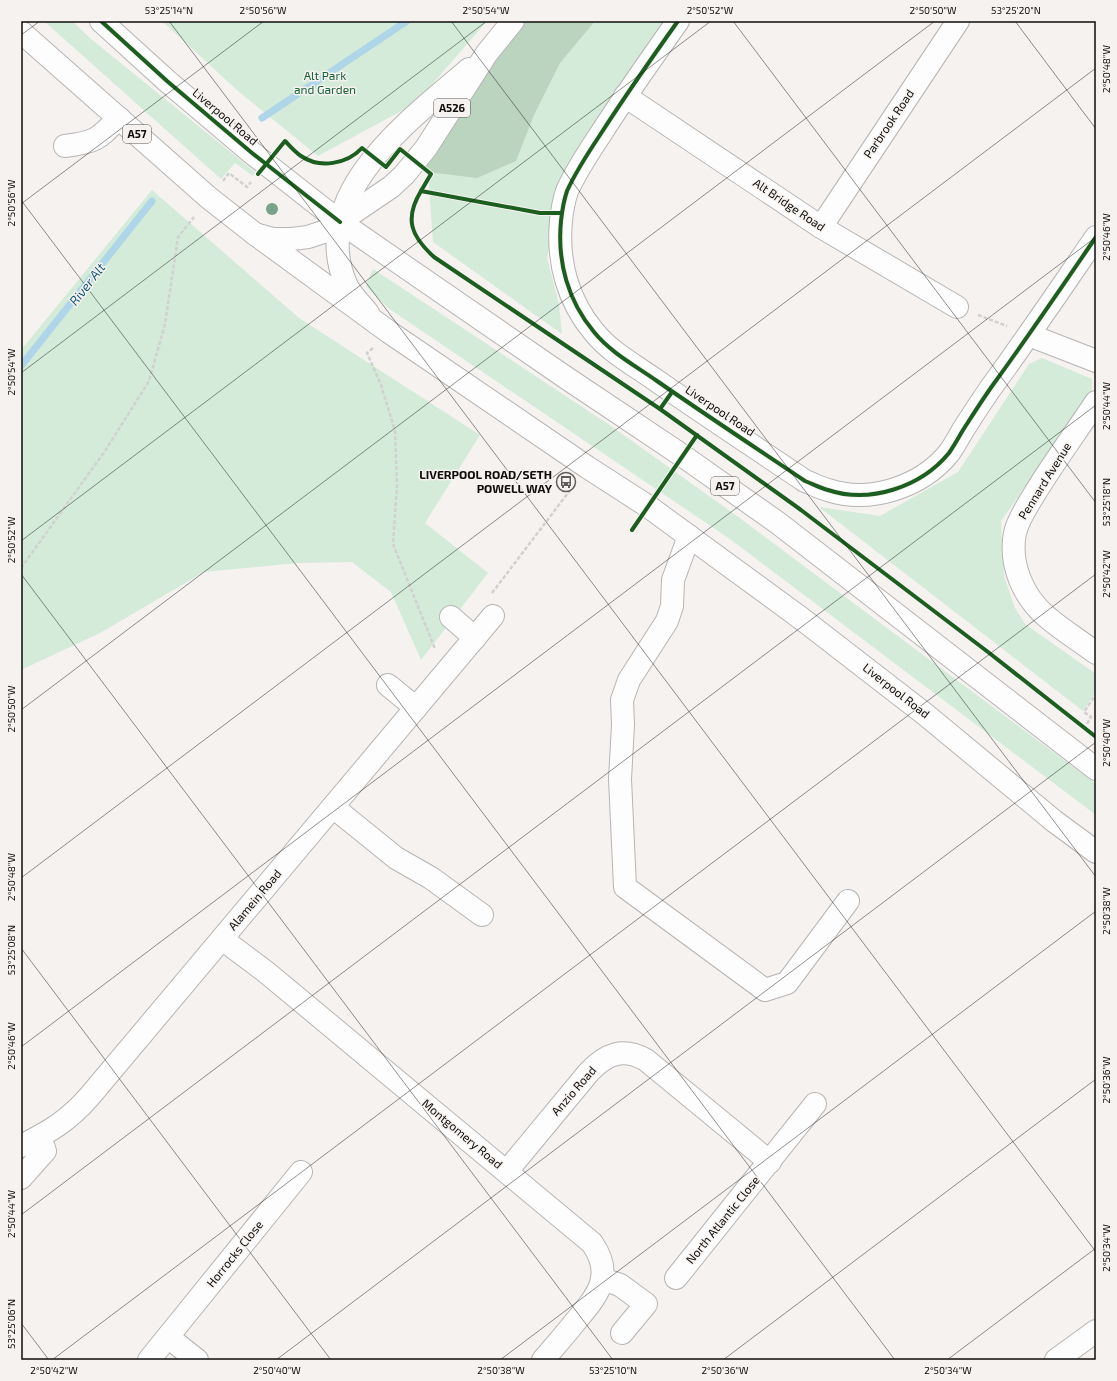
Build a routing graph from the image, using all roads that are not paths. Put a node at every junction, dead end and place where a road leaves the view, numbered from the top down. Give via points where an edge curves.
1 (101, 21) edge
2 (513, 21) edge
3 (678, 21) edge
4 (958, 21) edge
5 (21, 32) edge
6 (487, 53) junction
7 (625, 96) junction
8 (119, 118) junction
9 (65, 146) dead end
10 (340, 222) junction
11 (821, 227) junction
12 (255, 234) junction
13 (1096, 237) edge
14 (957, 307) road end
15 (383, 328) junction
16 (1029, 335) junction
17 (1096, 361) edge
18 (1096, 402) edge
19 (689, 536) junction
20 (493, 616) road end
21 (451, 617) dead end
22 (475, 638) junction
23 (1096, 653) edge
24 (388, 685) dead end
25 (416, 708) junction
26 (1096, 769) edge
27 (333, 807) junction
28 (1096, 852) edge
29 (848, 901) dead end
30 (482, 915) dead end
31 (222, 939) junction
32 (815, 1104) dead end
33 (30, 1141) edge
34 (770, 1162) junction
35 (506, 1171) junction
36 (301, 1172) dead end
37 (21, 1178) edge
38 (676, 1278) dead end
39 (602, 1279) junction
40 (1096, 1331) edge
41 (622, 1333) dead end
42 (168, 1337) junction
43 (149, 1360) edge
44 (197, 1360) edge
45 (543, 1360) edge
46 (1056, 1360) edge

1 - 10 main road, Liverpool Road / A57 via 262,169
2 - 6 main road, A526
3 - 7 main road, Liverpool Road
4 - 11 main road, Parbrook Road
5 - 8 main road, Liverpool Road / A57
6 - 10 main road, A526 via 435,136 404,175
6 - 10 main road, A526 via 405,125 374,157 349,196
7 - 11 main road, Alt Bridge Road
7 - 16 main road, Liverpool Road via 578,169 567,192 562,213 560,254 564,275 572,295 582,316 613,350 805,481 829,490 851,494 892,490 912,482 948,453
8 - 9 main road via 101,137 88,143
8 - 12 main road, Liverpool Road / A57 via 203,205
10 - 12 main road, A526 via 326,231 308,237 273,239
10 - 15 main road via 337,245 346,286
10 - 26 main road, Liverpool Road / A57 via 778,523
11 - 14 main road, Alt Bridge Road
12 - 15 main road, Liverpool Road / A57
13 - 16 main road
15 - 19 main road, Liverpool Road / A57
16 - 17 main road
18 - 23 main road, Pennard Avenue via 1023,512 1015,532 1013,551 1017,574 1030,598 1046,617
19 - 28 main road, Liverpool Road / A57 via 926,715 1054,821
19 - 29 main road via 673,580 672,606 667,621 628,680 622,700 620,779 625,887 765,990 787,983
20 - 22 main road, Alamein Road
21 - 22 main road
22 - 25 main road, Alamein Road
24 - 25 main road
25 - 27 main road, Alamein Road
27 - 30 main road via 396,858 431,878
27 - 31 main road, Alamein Road
31 - 33 main road, Alamein Road via 81,1107 62,1123
31 - 35 main road, Montgomery Road via 266,972
32 - 34 main road, North Atlantic Close
33 - 37 main road via 45,1151
34 - 35 main road, Anzio Road via 646,1060 620,1053 596,1064
34 - 38 main road, North Atlantic Close
35 - 39 main road, Montgomery Road via 592,1243 600,1256
36 - 42 main road, Horrocks Close
39 - 41 main road via 620,1285 646,1304
39 - 45 main road, Montgomery Road via 597,1295
40 - 46 main road
42 - 43 main road, Horrocks Close
42 - 44 main road

